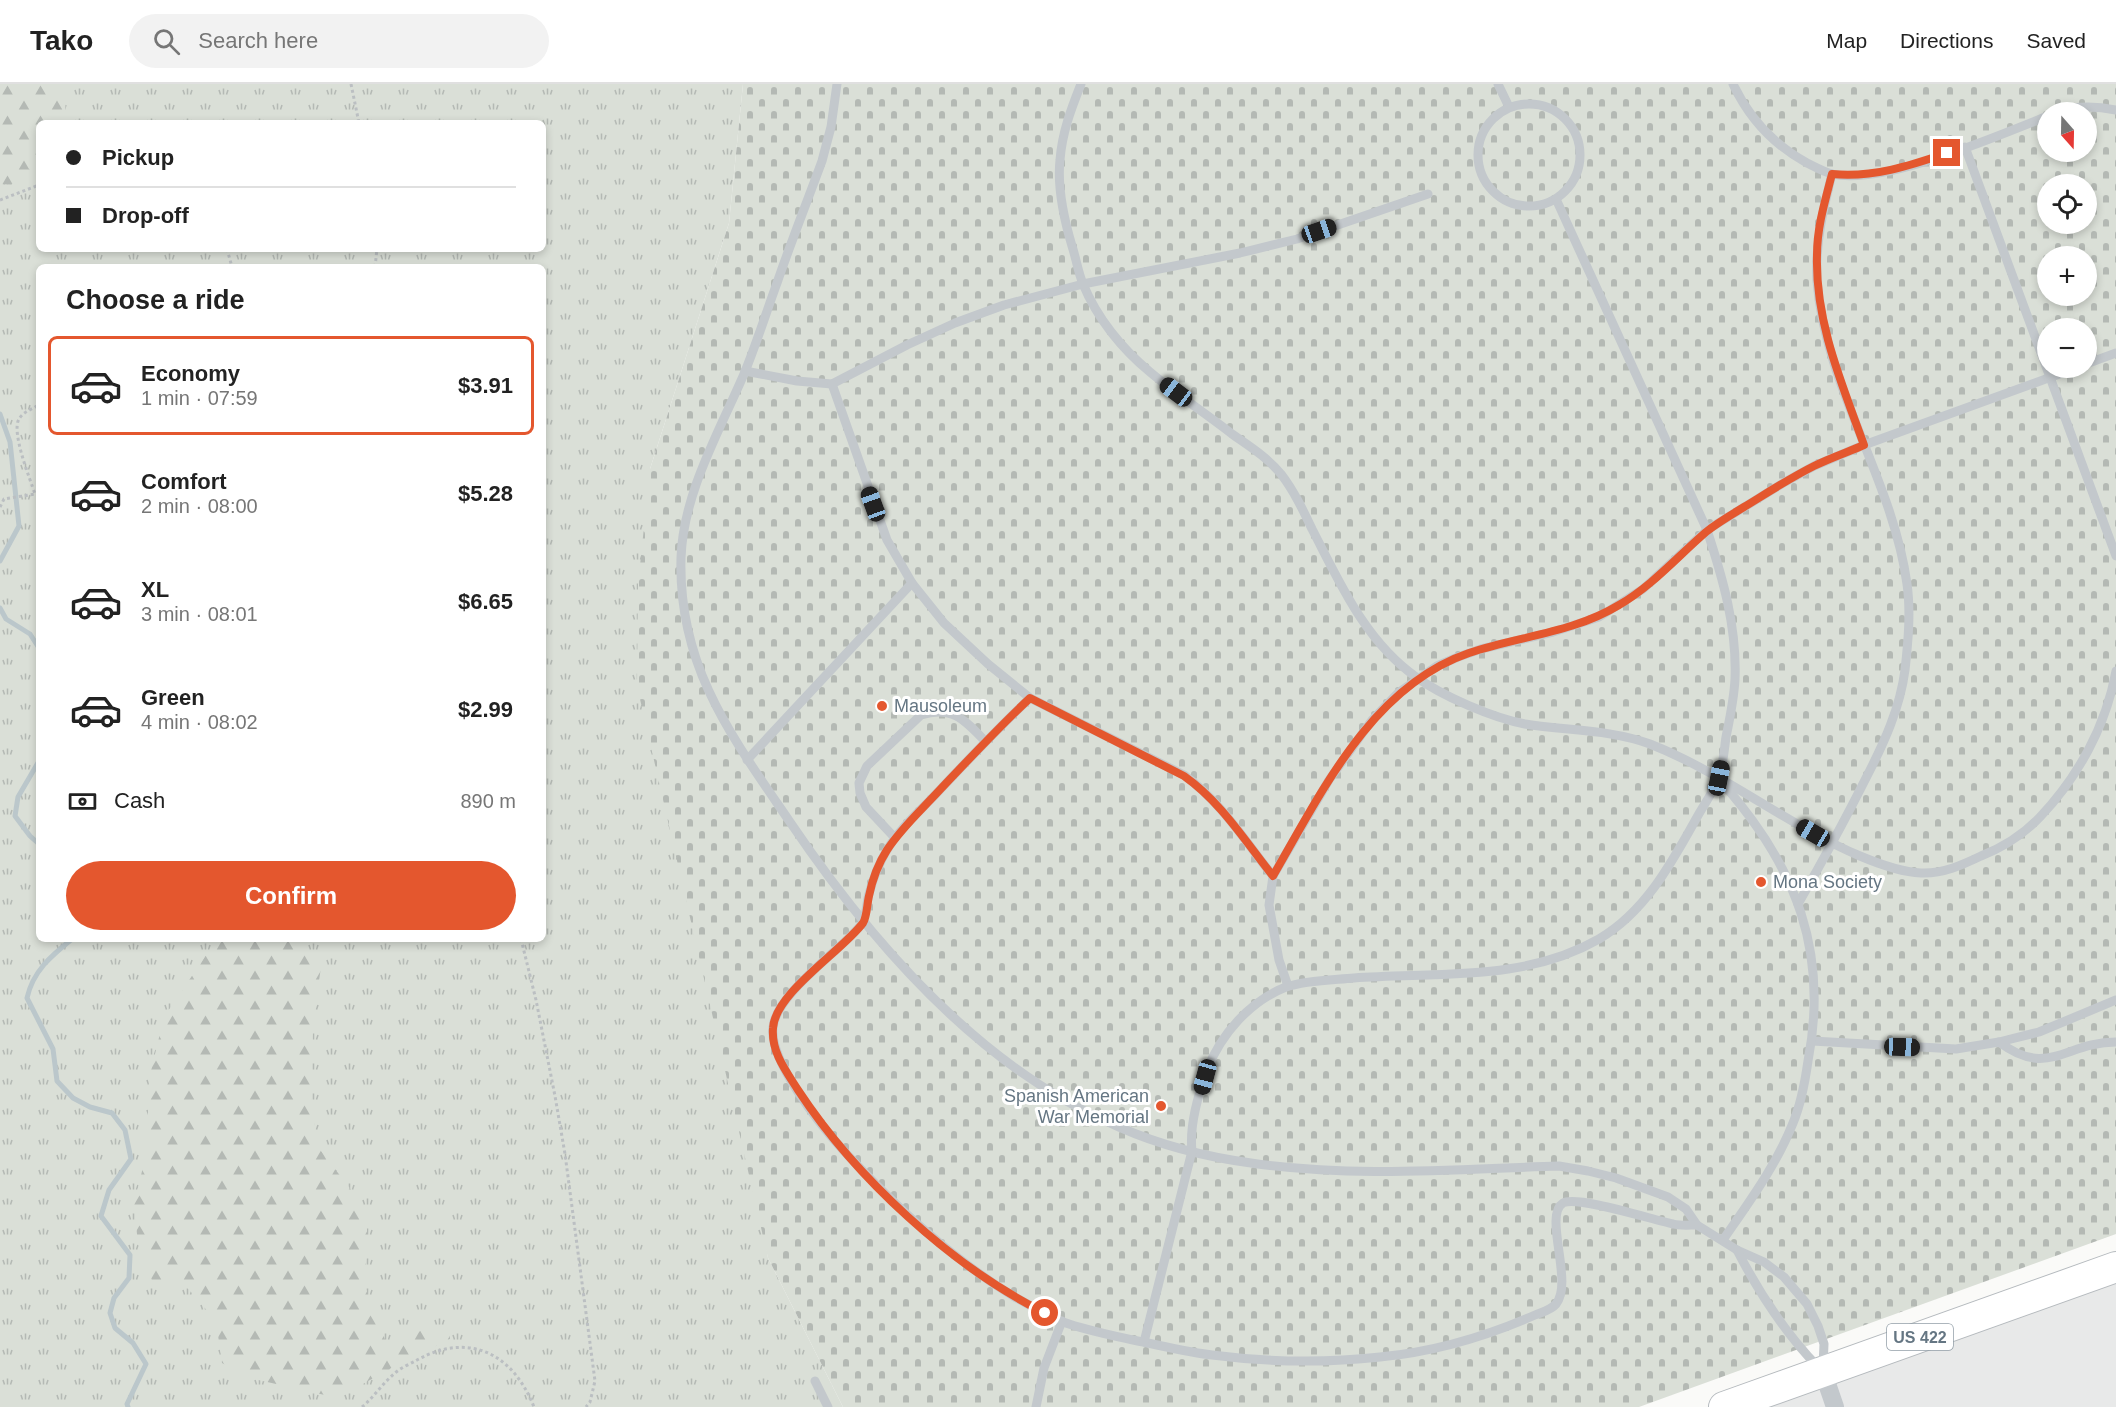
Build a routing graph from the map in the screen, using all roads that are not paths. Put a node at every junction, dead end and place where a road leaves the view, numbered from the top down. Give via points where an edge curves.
1 (837, 84) edge
2 (1081, 84) edge
3 (1498, 84) edge
4 (1733, 84) edge
5 (1509, 107) junction
6 (2097, 107) edge
7 (2116, 110) edge
8 (2037, 120) edge
9 (1965, 147) junction
10 (1832, 174) junction
11 (1428, 194) dead end
12 (1556, 199) junction
13 (1083, 284) junction
14 (2037, 342) edge
15 (2116, 353) edge
16 (2097, 360) edge
17 (745, 371) junction
18 (2047, 378) edge
19 (2050, 378) edge
20 (832, 384) junction
21 (1864, 445) junction
22 (1707, 530) junction
23 (2116, 556) edge
24 (912, 583) junction
25 (2116, 671) edge
26 (1418, 679) junction
27 (1030, 698) junction
28 (2112, 709) edge
29 (986, 741) junction
30 (747, 760) junction
31 (1719, 778) junction
32 (895, 838) junction
33 (1832, 843) junction
34 (1273, 876) junction
35 (1798, 904) junction
36 (865, 921) junction
37 (1288, 986) junction
38 (2116, 1000) edge
39 (1812, 1041) junction
40 (1999, 1042) junction
41 (2116, 1042) edge
42 (1191, 1151) junction
43 (1697, 1225) junction
44 (1723, 1240) junction
45 (1737, 1250) junction
46 (2116, 1267) edge
47 (1062, 1322) junction
48 (1144, 1342) junction
49 (1823, 1372) junction
50 (815, 1381) dead end
51 (828, 1407) edge
52 (1036, 1407) edge
53 (1724, 1407) edge
54 (1835, 1407) edge

1 - 17 lane via 822,161
2 - 13 lane via 1062,139 1059,166 1063,212
3 - 5 lane
4 - 10 lane via 1753,117 1774,141
5 - 12 lane via 1541,104 1568,120 1581,148 1581,163 1572,184
5 - 12 lane via 1486,126 1479,141 1477,156 1487,185 1498,196 1526,207
6 - 7 lane
8 - 9 lane
9 - 10 lane via 1877,174
9 - 14 lane
10 - 21 lane via 1818,231 1818,291 1835,365
11 - 13 lane via 1297,239
12 - 22 lane
13 - 20 lane via 955,323
13 - 26 lane via 1127,352 1267,459 1282,475 1356,612 1381,645
15 - 16 lane
17 - 20 lane
17 - 30 lane via 693,495 681,558 687,628 696,661 711,699
18 - 21 lane
19 - 23 lane
20 - 24 lane via 887,540
21 - 22 lane via 1814,466
21 - 33 lane via 1904,566 1909,610 1905,671 1883,744
22 - 26 lane via 1644,589 1599,617 1481,649 1437,666
22 - 31 lane via 1729,603 1735,641 1735,681
24 - 27 lane via 944,623
24 - 30 lane
25 - 28 lane
26 - 31 lane via 1478,709 1522,723 1590,730 1649,744
26 - 34 lane via 1372,720 1329,780
27 - 29 lane
27 - 34 lane via 1184,776 1235,825
28 - 33 lane via 2055,801 2028,829 1998,849 1951,869 1923,873 1886,866
29 - 32 lane
29 - 32 lane via 955,715 931,712 921,716 867,766 859,783 862,798 872,815
30 - 36 lane via 818,863
31 - 33 lane
31 - 35 lane via 1772,848
31 - 37 lane via 1676,856 1645,900 1615,929 1579,949 1505,970 1354,978
32 - 36 lane via 878,867
33 - 35 lane
34 - 37 lane via 1269,905
35 - 39 lane via 1815,986
36 - 42 lane via 923,988 1016,1068 1100,1119
36 - 47 lane via 792,993 776,1015 773,1041 777,1055 831,1137 905,1214 978,1274
37 - 42 lane via 1243,1015 1214,1053 1192,1126
38 - 40 lane via 2039,1032
39 - 40 lane via 1956,1049
39 - 44 lane via 1794,1122 1767,1175
40 - 41 lane via 2024,1057 2039,1059
42 - 43 lane via 1252,1163 1346,1171 1560,1166 1616,1178 1668,1197 1686,1209
42 - 48 lane
43 - 44 lane
43 - 48 lane via 1679,1226 1586,1203 1561,1204 1556,1222 1561,1294 1555,1305 1515,1324 1432,1348 1383,1357 1297,1360 1213,1356
44 - 45 lane
45 - 49 lane via 1804,1353
45 - 49 lane via 1764,1262 1802,1297 1824,1344
46 - 49 main road, US 422
47 - 48 lane
47 - 52 lane via 1044,1368
49 - 53 main road, US 422
49 - 54 street
50 - 51 lane

